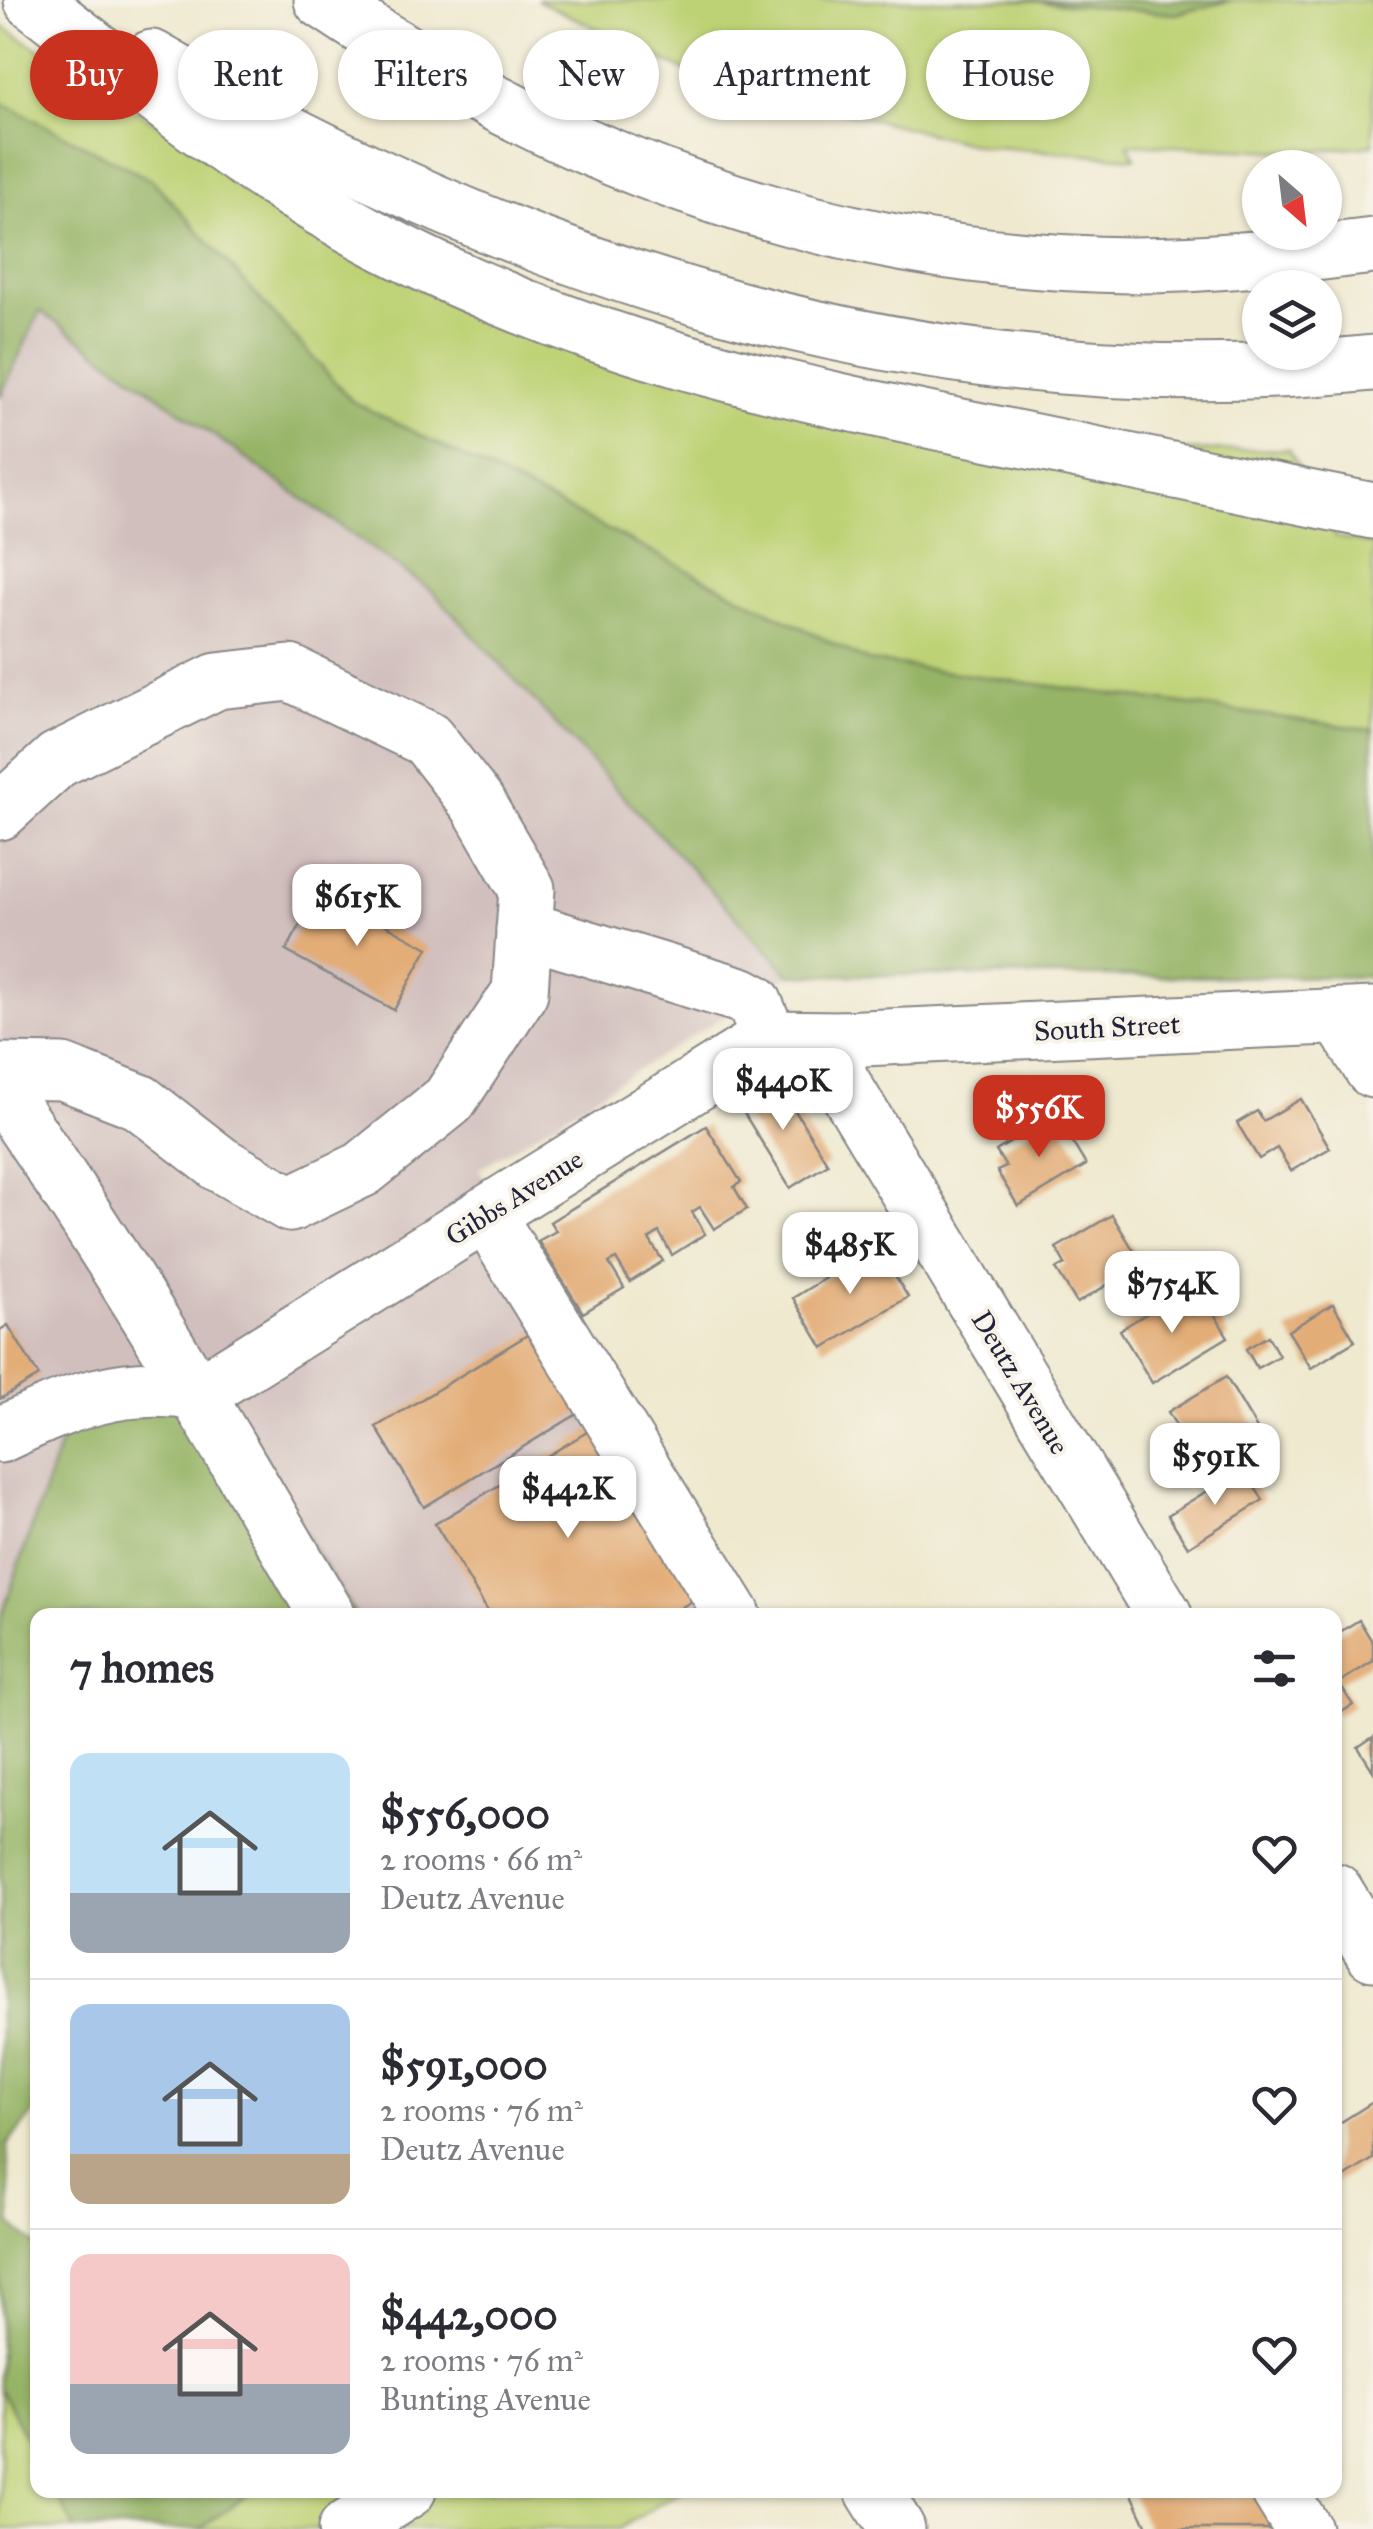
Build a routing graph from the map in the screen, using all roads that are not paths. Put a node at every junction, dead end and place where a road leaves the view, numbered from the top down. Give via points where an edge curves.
1 (32, 0) edge
2 (55, 0) edge
3 (322, 0) edge
4 (1373, 246) edge
5 (1373, 363) edge
6 (1373, 511) edge
7 (0, 812) edge
8 (524, 929) junction
9 (1356, 1015) edge
10 (769, 1038) junction
11 (841, 1039) junction
12 (1373, 1070) edge
13 (0, 1072) edge
14 (0, 1090) edge
15 (486, 1214) junction
16 (199, 1393) junction
17 (0, 1435) edge
18 (323, 1608) edge
19 (729, 1608) edge
20 (1160, 1608) edge
21 (1342, 1903) edge
22 (1373, 1953) edge
23 (395, 2498) edge
24 (1284, 2498) edge
25 (346, 2529) edge
26 (1303, 2529) edge

1 - 6 main road via 254,168 378,241 506,302 641,352 779,390
2 - 5 main road via 195,83 444,205 645,283 751,316 894,348 1040,367 1158,373
3 - 4 main road via 460,87 568,142 772,215 891,242 1011,259 1253,260
7 - 8 main road via 57,760 217,681 290,673 426,739 477,802 527,889
8 - 10 main road via 742,995 762,1013
8 - 13 main road via 520,992 449,1100 363,1169 290,1204 220,1164 140,1102 62,1072
9 - 11 main road, South Street
9 - 12 main road
10 - 11 main road
10 - 15 main road, Gibbs Avenue
11 - 20 main road, Deutz Avenue via 837,1074
14 - 16 main road
15 - 16 main road, Gibbs Avenue
15 - 19 main road
16 - 17 main road via 108,1390
16 - 18 main road
21 - 22 main road
23 - 25 main road
24 - 26 main road

